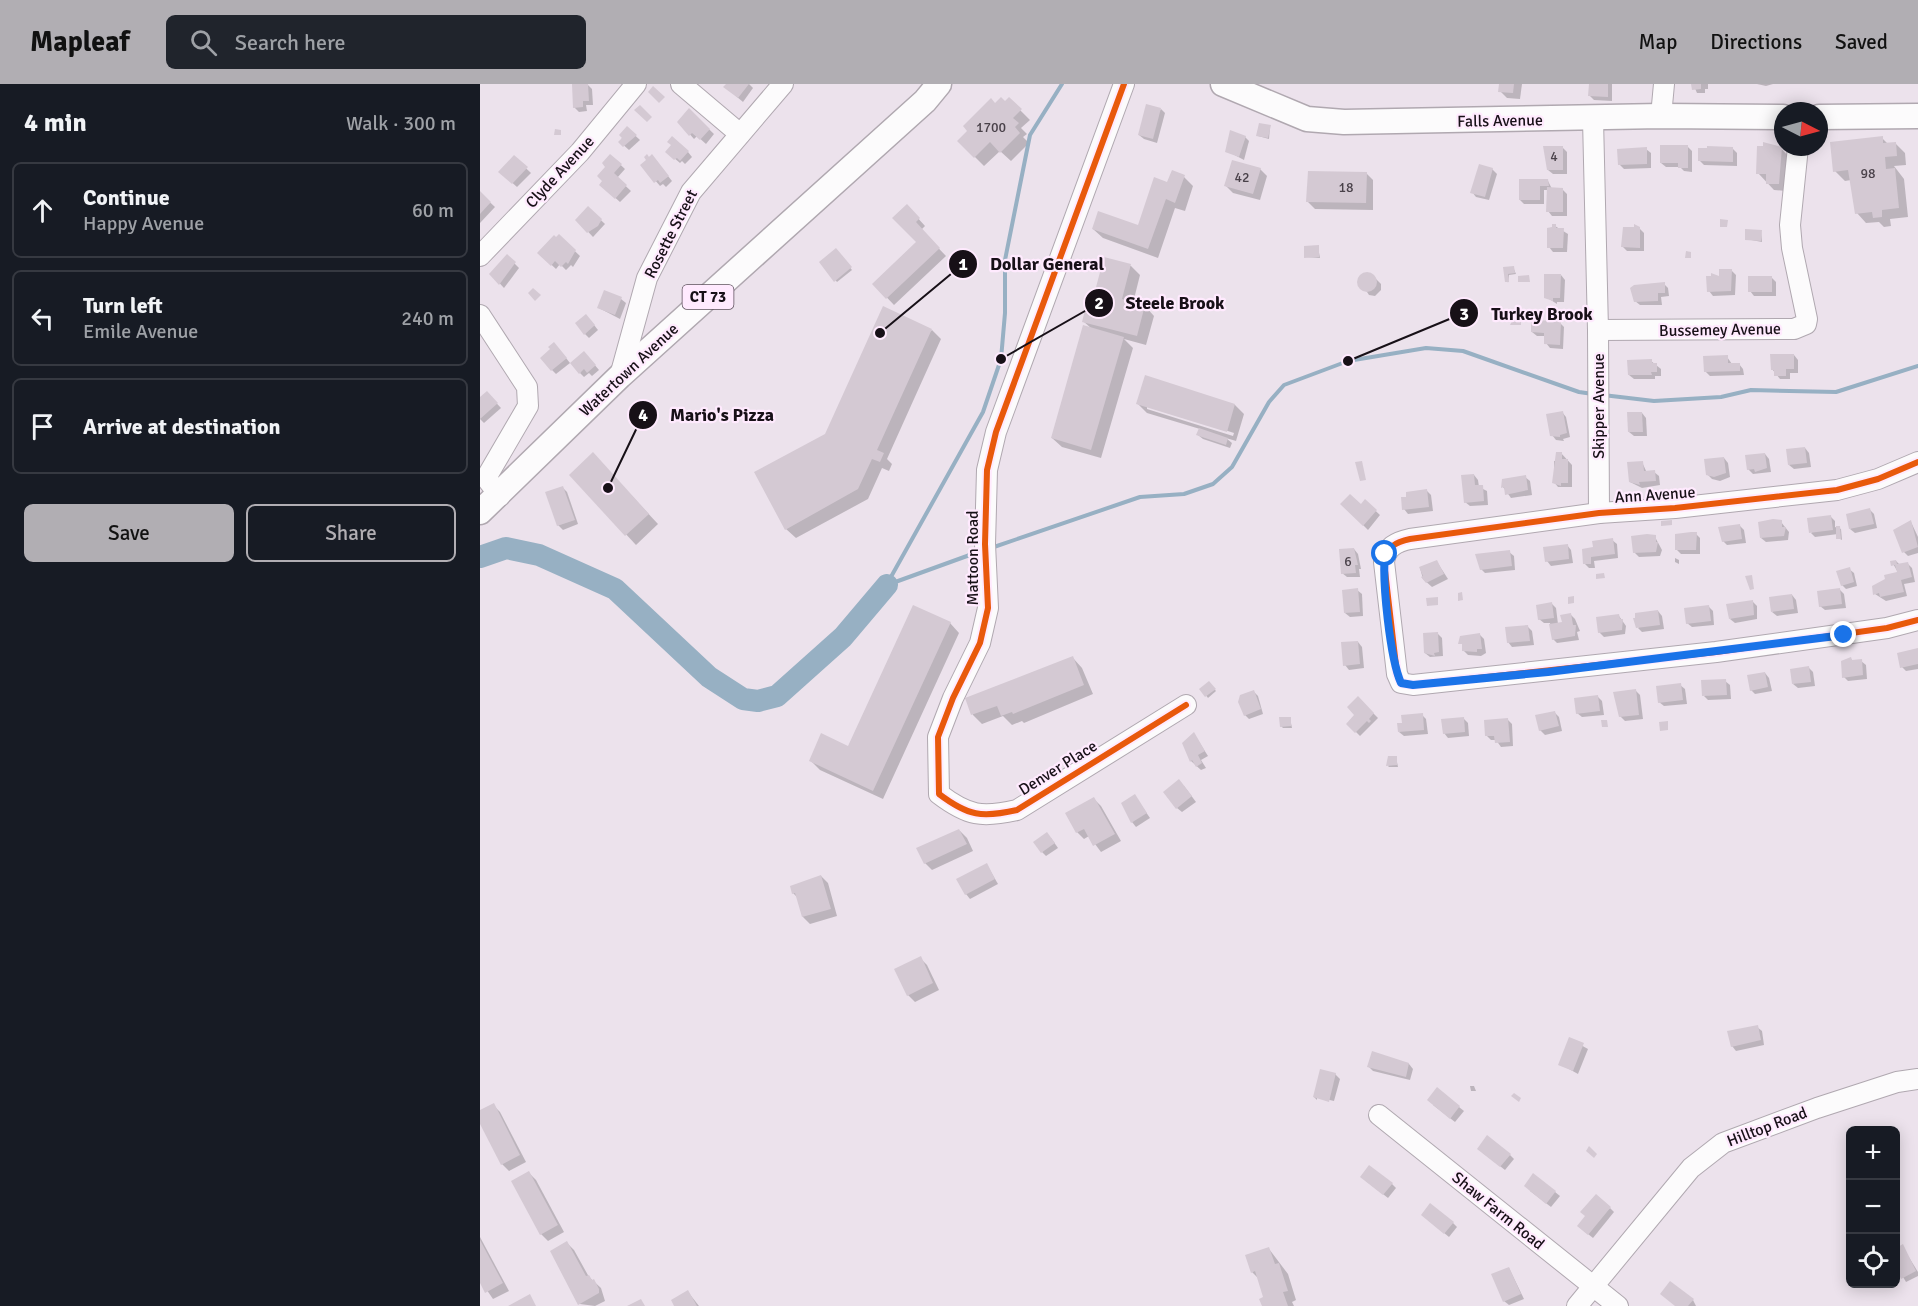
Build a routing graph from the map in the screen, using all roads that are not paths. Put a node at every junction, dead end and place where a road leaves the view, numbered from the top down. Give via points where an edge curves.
1 (636, 84) edge
2 (681, 84) edge
3 (783, 84) edge
4 (939, 84) edge
5 (1125, 84) edge
6 (1223, 84) edge
7 (1664, 84) edge
8 (1661, 116) junction
9 (1918, 116) edge
10 (1774, 117) edge
11 (1828, 117) edge
12 (1593, 119) junction
13 (740, 134) junction
14 (1797, 156) edge
15 (480, 256) edge
16 (480, 315) edge
17 (1598, 330) junction
18 (620, 376) junction
19 (1918, 462) edge
20 (500, 495) junction
21 (480, 512) edge
22 (1599, 513) junction
23 (1918, 620) edge
24 (1185, 705) dead end
25 (939, 794) joint
26 (1918, 1079) edge
27 (1379, 1115) dead end
28 (1593, 1286) junction
29 (1577, 1306) edge
30 (1618, 1306) edge

1 - 15 street, Clyde Avenue via 580,152
2 - 13 street
3 - 13 street, Rosette Street
4 - 18 main road, Watertown Avenue / CT 73
5 - 25 street, Mattoon Road via 996,432 987,470 988,608 980,643 952,698 938,737
6 - 12 main road, Falls Avenue via 1292,114 1318,120 1393,123
7 - 8 street
8 - 10 main road, Falls Avenue
8 - 12 main road, Falls Avenue
9 - 11 main road
12 - 17 street, Skipper Avenue
13 - 18 street, Rosette Street via 691,192 647,278
14 - 17 street, Bussemey Avenue via 1790,225 1806,324 1794,329
16 - 20 street via 527,387 528,406 486,478
17 - 22 street, Skipper Avenue
18 - 20 main road, Watertown Avenue / CT 73
19 - 22 street, Ann Avenue via 1837,490
20 - 21 main road, Watertown Avenue / CT 73
22 - 23 street, Ann Avenue via 1410,539 1391,546 1384,562 1401,683 1548,672 1716,652 1887,628
24 - 25 street, Denver Place via 1017,810 989,816 960,810
26 - 28 street, Hilltop Road via 1817,1108 1723,1143 1691,1168
27 - 28 street, Shaw Farm Road
28 - 29 street, Hilltop Road
28 - 30 street, Shaw Farm Road

